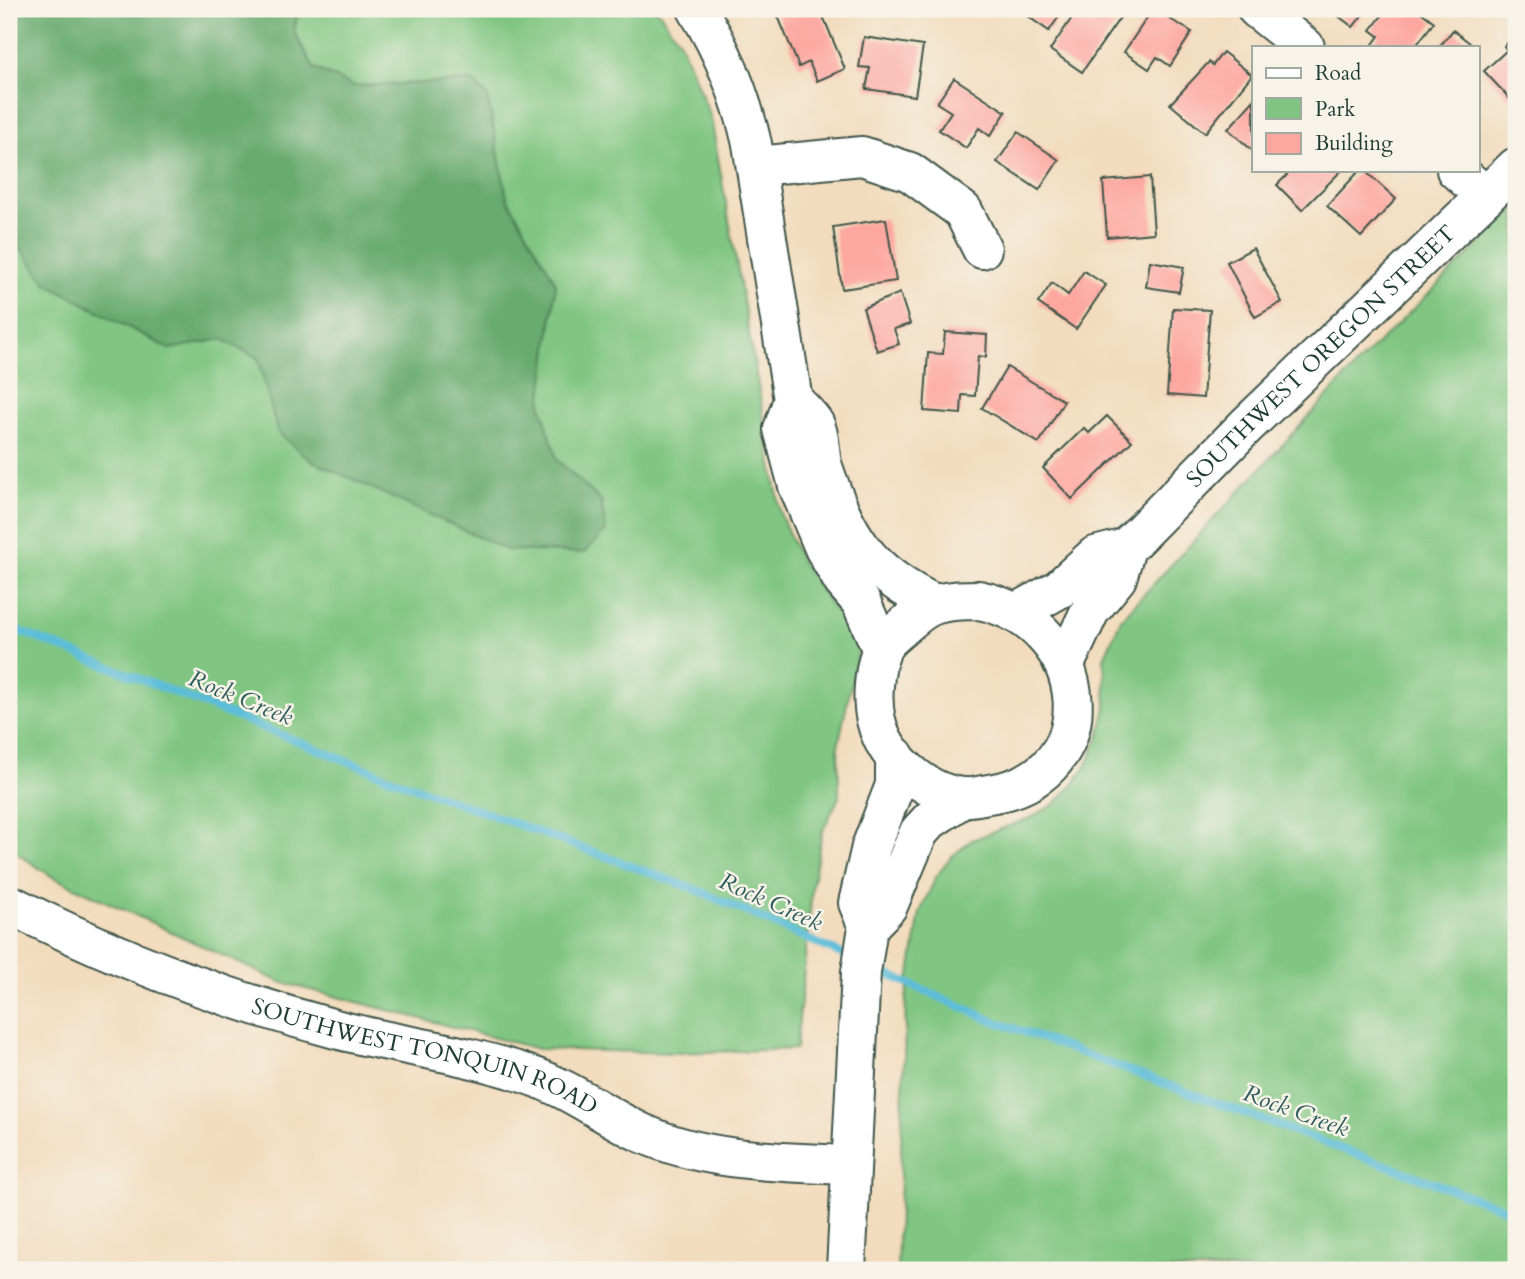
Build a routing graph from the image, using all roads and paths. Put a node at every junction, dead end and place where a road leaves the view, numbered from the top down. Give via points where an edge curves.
1 (697, 9) edge
2 (1257, 9) edge
3 (1304, 46) edge
4 (757, 166) junction
5 (1516, 167) edge
6 (1458, 172) edge
7 (1486, 196) junction
8 (982, 249) dead end
9 (793, 400) junction
10 (1126, 548) junction
11 (934, 604) junction
12 (1018, 612) junction
13 (881, 649) junction
14 (1065, 664) junction
15 (895, 757) junction
16 (964, 797) junction
17 (9, 904) edge
18 (868, 927) junction
19 (850, 1165) junction
20 (846, 1270) edge

1 - 4 main road via 731,75
2 - 3 main road
4 - 8 main road via 862,156 910,172 962,211
4 - 9 main road
5 - 7 main road, SOUTHWEST OREGON STREET
6 - 7 main road
7 - 10 main road, SOUTHWEST OREGON STREET
9 - 11 main road via 815,425 835,500 868,560 907,591
9 - 13 main road via 783,429 798,486 824,548 860,602
10 - 12 main road, SOUTHWEST OREGON STREET via 1095,556 1059,589
10 - 14 main road, SOUTHWEST OREGON STREET via 1117,578 1090,611
11 - 12 main road via 979,600
11 - 13 main road
12 - 14 main road via 1037,625
13 - 15 main road via 874,698 876,720
14 - 16 main road via 1072,700 1068,735 1044,773 1018,787
15 - 16 main road via 925,783
15 - 18 main road via 895,786 871,847 858,903
16 - 18 main road via 919,832 888,906
17 - 19 main road, SOUTHWEST TONQUIN ROAD via 105,948 295,1017 530,1075 581,1096 622,1123 663,1141 755,1160
18 - 19 main road via 861,972
19 - 20 main road

